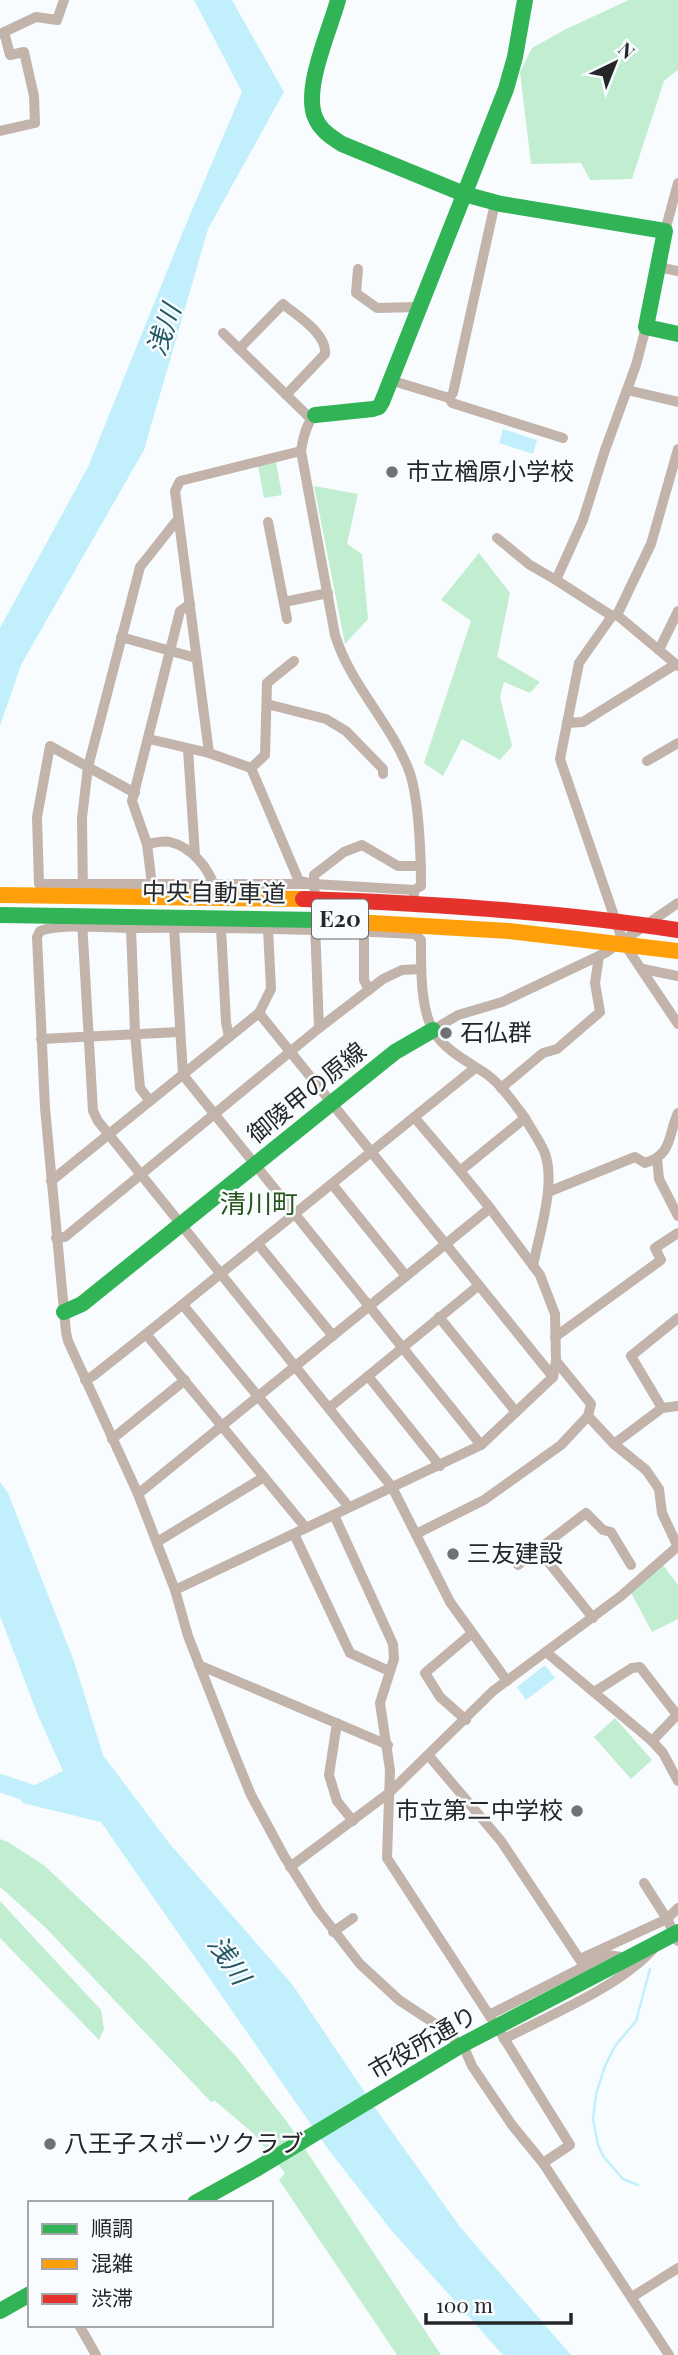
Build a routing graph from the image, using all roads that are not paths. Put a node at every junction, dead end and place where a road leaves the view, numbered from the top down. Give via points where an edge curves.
1 (64, 0) edge
2 (338, 0) edge
3 (525, 0) edge
4 (2, 33) edge
5 (0, 131) edge
6 (678, 183) edge
7 (464, 194) junction
8 (495, 203) junction
9 (665, 231) junction
10 (658, 267) junction
11 (358, 269) dead end
12 (678, 271) edge
13 (418, 307) junction
14 (646, 327) junction
15 (223, 333) dead end
16 (678, 334) edge
17 (239, 349) junction
18 (390, 380) junction
19 (627, 390) junction
20 (286, 395) junction
21 (449, 398) junction
22 (678, 402) edge
23 (313, 417) junction
24 (563, 438) dead end
25 (678, 449) edge
26 (301, 451) junction
27 (178, 519) junction
28 (268, 522) dead end
29 (497, 538) dead end
30 (556, 580) junction
31 (328, 593) junction
32 (284, 602) junction
33 (190, 604) junction
34 (678, 611) edge
35 (615, 615) junction
36 (287, 619) dead end
37 (121, 637) junction
38 (659, 650) junction
39 (169, 651) junction
40 (196, 658) junction
41 (294, 660) dead end
42 (677, 665) edge
43 (267, 704) junction
44 (567, 723) junction
45 (149, 739) junction
46 (678, 743) edge
47 (188, 749) junction
48 (209, 753) junction
49 (647, 761) dead end
50 (88, 767) junction
51 (251, 768) junction
52 (383, 774) dead end
53 (135, 793) junction
54 (147, 844) junction
55 (195, 855) junction
56 (421, 866) junction
57 (84, 884) junction
58 (314, 884) junction
59 (152, 885) junction
60 (214, 886) junction
61 (414, 890) junction
62 (0, 895) edge
63 (678, 903) edge
64 (0, 915) edge
65 (174, 927) junction
66 (82, 928) junction
67 (131, 928) junction
68 (221, 928) junction
69 (268, 929) junction
70 (316, 929) junction
71 (678, 930) edge
72 (364, 931) junction
73 (415, 934) junction
74 (623, 942) junction
75 (678, 951) edge
76 (602, 954) junction
77 (421, 969) junction
78 (643, 970) junction
79 (678, 976) edge
80 (369, 990) junction
81 (259, 1013) junction
82 (678, 1024) edge
83 (320, 1028) junction
84 (433, 1030) junction
85 (179, 1032) junction
86 (135, 1033) junction
87 (89, 1036) junction
88 (229, 1037) junction
89 (41, 1039) junction
90 (291, 1053) junction
91 (475, 1068) junction
92 (183, 1075) junction
93 (501, 1088) junction
94 (150, 1101) junction
95 (331, 1102) junction
96 (678, 1113) edge
97 (215, 1115) junction
98 (414, 1117) junction
99 (525, 1118) junction
100 (675, 1130) edge
101 (109, 1135) junction
102 (370, 1152) junction
103 (657, 1158) junction
104 (254, 1165) junction
105 (460, 1171) junction
106 (141, 1176) junction
107 (51, 1181) junction
108 (332, 1184) junction
109 (548, 1192) junction
110 (491, 1208) junction
111 (295, 1214) junction
112 (678, 1216) edge
113 (181, 1225) junction
114 (678, 1233) edge
115 (56, 1238) junction
116 (258, 1244) junction
117 (445, 1244) junction
118 (533, 1266) junction
119 (221, 1274) junction
120 (406, 1276) junction
121 (478, 1286) junction
122 (183, 1304) junction
123 (369, 1306) junction
124 (64, 1312) junction
125 (439, 1317) junction
126 (678, 1318) edge
127 (146, 1334) junction
128 (333, 1336) junction
129 (555, 1337) junction
130 (402, 1348) junction
131 (556, 1361) junction
132 (295, 1366) junction
133 (368, 1376) junction
134 (553, 1377) junction
135 (86, 1380) junction
136 (185, 1380) junction
137 (258, 1396) junction
138 (678, 1406) edge
139 (329, 1408) junction
140 (662, 1408) junction
141 (516, 1412) junction
142 (588, 1416) junction
143 (223, 1425) junction
144 (112, 1439) junction
145 (614, 1444) junction
146 (481, 1446) junction
147 (440, 1466) junction
148 (264, 1477) junction
149 (392, 1488) junction
150 (138, 1494) junction
151 (349, 1507) junction
152 (334, 1515) junction
153 (306, 1528) junction
154 (294, 1534) junction
155 (416, 1534) junction
156 (157, 1542) junction
157 (678, 1546) edge
158 (538, 1549) junction
159 (518, 1565) dead end
160 (631, 1565) dead end
161 (175, 1590) junction
162 (593, 1618) junction
163 (471, 1634) junction
164 (546, 1652) junction
165 (199, 1665) junction
166 (389, 1671) junction
167 (507, 1681) junction
168 (594, 1692) junction
169 (466, 1720) junction
170 (337, 1723) junction
171 (652, 1741) junction
172 (387, 1745) junction
173 (429, 1756) junction
174 (678, 1781) edge
175 (389, 1793) junction
176 (352, 1821) junction
177 (290, 1867) junction
178 (644, 1883) dead end
179 (678, 1908) edge
180 (353, 1918) dead end
181 (667, 1919) junction
182 (333, 1932) junction
183 (677, 1936) edge
184 (657, 1944) junction
185 (630, 1958) junction
186 (582, 1962) junction
187 (458, 2047) junction
188 (543, 2163) junction
189 (199, 2201) edge
190 (678, 2268) edge
191 (28, 2295) edge
192 (632, 2297) junction
193 (0, 2311) edge
194 (80, 2327) edge
195 (96, 2355) edge
196 (669, 2355) edge

1 - 4 street via 57,20 36,17
2 - 7 main road via 311,95 322,130 342,144
3 - 7 main road via 506,89
4 - 5 street via 10,55 24,52 35,123
6 - 9 street
7 - 8 main road
7 - 13 main road
8 - 9 main road
8 - 21 street
9 - 10 main road
10 - 12 street
10 - 14 main road
11 - 13 street via 356,293 377,308
13 - 18 main road
14 - 16 main road
14 - 19 street
15 - 17 street
17 - 20 street
17 - 20 street via 282,304 316,331 325,354
18 - 21 street
18 - 23 main road via 379,407
19 - 22 street
19 - 30 street via 583,520
20 - 23 street
21 - 24 street via 452,403
23 - 26 street
25 - 35 street via 651,544
26 - 27 street via 180,481 175,491
26 - 31 street
27 - 33 street
27 - 37 street via 140,567
28 - 32 street via 268,545
29 - 30 street
30 - 35 street
31 - 32 street
31 - 56 street via 340,650 409,770
32 - 36 street
33 - 39 street via 180,611
33 - 40 street
34 - 38 street
35 - 38 street
35 - 44 street via 579,663
37 - 39 street
37 - 50 street
38 - 42 street
39 - 40 street
39 - 45 street
40 - 48 street
41 - 43 street via 267,683
42 - 44 street via 583,722
43 - 51 street via 265,755
43 - 52 street via 326,719 346,731
44 - 74 street via 560,759
45 - 47 street
45 - 53 street
46 - 49 street
47 - 48 street
47 - 55 street
48 - 51 street
50 - 53 street
50 - 57 street via 82,818
50 - 57 street via 50,746 37,817 39,884
51 - 58 street via 299,881
53 - 54 street via 132,801
54 - 55 street via 170,841
54 - 59 street
55 - 60 street
56 - 58 street via 398,866 362,845 344,852 314,876
56 - 61 street via 421,886
57 - 59 street
57 - 66 street
58 - 60 street
58 - 61 street
58 - 70 street
59 - 60 street
61 - 73 street
62 - 71 main road, 中央自動車道 / E20, bridge via 170,895 425,904
63 - 74 street, 御陵甲の原線
64 - 75 main road, 中央自動車道 / E20, bridge via 423,923
65 - 67 street
65 - 68 street
65 - 85 street
66 - 67 street
66 - 87 street
66 - 89 street via 44,929 38,934
67 - 86 street
68 - 69 street
68 - 88 street
69 - 70 street
69 - 81 street via 271,989
70 - 72 street
70 - 83 street
72 - 73 street
72 - 80 street via 364,980
73 - 77 street via 421,940
74 - 76 street, 御陵甲の原線
74 - 78 street
76 - 84 street, 御陵甲の原線
76 - 93 street via 594,983 600,1012
77 - 80 street via 402,970
77 - 84 street
78 - 79 street
78 - 82 street
80 - 83 street
81 - 88 street
81 - 90 street
83 - 90 street
84 - 91 street
84 - 95 main road, 御陵甲の原線 via 395,1052
85 - 86 street
85 - 92 street
86 - 87 street
86 - 94 street via 141,1088
87 - 89 street
87 - 101 street via 93,1111
88 - 92 street
89 - 107 street
90 - 95 street
90 - 97 street
91 - 93 street
91 - 98 street
92 - 94 street
92 - 97 street
93 - 99 street
94 - 101 street
95 - 102 street
95 - 104 main road, 御陵甲の原線
96 - 100 street
97 - 104 street
97 - 106 street
98 - 102 street
98 - 105 street
99 - 105 street
99 - 109 street via 545,1152
100 - 103 street
101 - 106 street
101 - 107 street
102 - 108 street
102 - 117 street
103 - 109 street via 645,1163 635,1157
103 - 112 street via 659,1179
104 - 111 street
104 - 113 main road, 御陵甲の原線
105 - 110 street
106 - 113 street
106 - 115 street via 65,1237
107 - 115 street
108 - 111 street
108 - 120 street
109 - 118 street
110 - 117 street
110 - 118 street
111 - 116 street
111 - 123 street
113 - 119 street
113 - 124 main road, 御陵甲の原線 via 82,1304
114 - 129 street via 655,1248 661,1260
115 - 124 street
116 - 119 street
116 - 128 street
117 - 120 street
117 - 121 street
118 - 129 street via 555,1314
119 - 122 street
119 - 132 street
120 - 123 street
121 - 125 street
121 - 134 street
122 - 127 street
122 - 137 street
123 - 128 street
123 - 130 street
124 - 135 street via 68,1341
125 - 130 street
125 - 141 street
126 - 140 street via 631,1356
127 - 135 street
127 - 136 street
128 - 132 street
129 - 131 street
130 - 133 street
130 - 146 street
131 - 134 street
131 - 142 street via 591,1404
132 - 137 street
132 - 139 street
133 - 139 street
133 - 147 street
134 - 141 street
135 - 144 street
136 - 143 street
136 - 144 street
137 - 143 street
137 - 151 street
138 - 140 street
139 - 149 street
140 - 145 street
141 - 146 street
142 - 145 street
142 - 155 street via 561,1445 484,1500
143 - 148 street
143 - 150 street
144 - 150 street
145 - 157 street via 646,1471 659,1489 662,1513
146 - 147 street
147 - 149 street
148 - 153 street
148 - 156 street
149 - 151 street
149 - 155 street
150 - 156 street
151 - 152 street
152 - 153 street
152 - 166 street via 393,1644
153 - 154 street
154 - 161 street
154 - 166 street via 350,1653
155 - 163 street
156 - 161 street
157 - 162 street
158 - 159 street
158 - 160 street via 586,1513 611,1532
158 - 162 street
161 - 165 street
162 - 164 street
163 - 167 street
163 - 169 street via 425,1673 440,1697
164 - 167 street
164 - 168 street
165 - 170 street
165 - 177 street via 251,1795
166 - 172 street via 380,1703
167 - 169 street
168 - 171 street
168 - 171 street via 640,1667 677,1715
169 - 173 street
170 - 172 street
170 - 176 street via 329,1775 337,1801
171 - 174 street
172 - 175 street
173 - 175 street
173 - 186 street via 501,1841
175 - 176 street
175 - 186 street via 387,1858 490,2016
176 - 177 street
177 - 182 street
178 - 181 street
179 - 181 street
180 - 182 street
181 - 183 street
181 - 186 street
182 - 187 street via 379,1983 440,2026
183 - 184 main road, 市役所通り
184 - 185 main road, 市役所通り
184 - 188 street via 620,1978 503,2037 570,2145
185 - 186 street via 607,1955
185 - 187 main road, 市役所通り
187 - 188 street
187 - 189 main road, 市役所通り
188 - 192 street
190 - 192 street
191 - 193 main road
192 - 196 street
194 - 195 street

